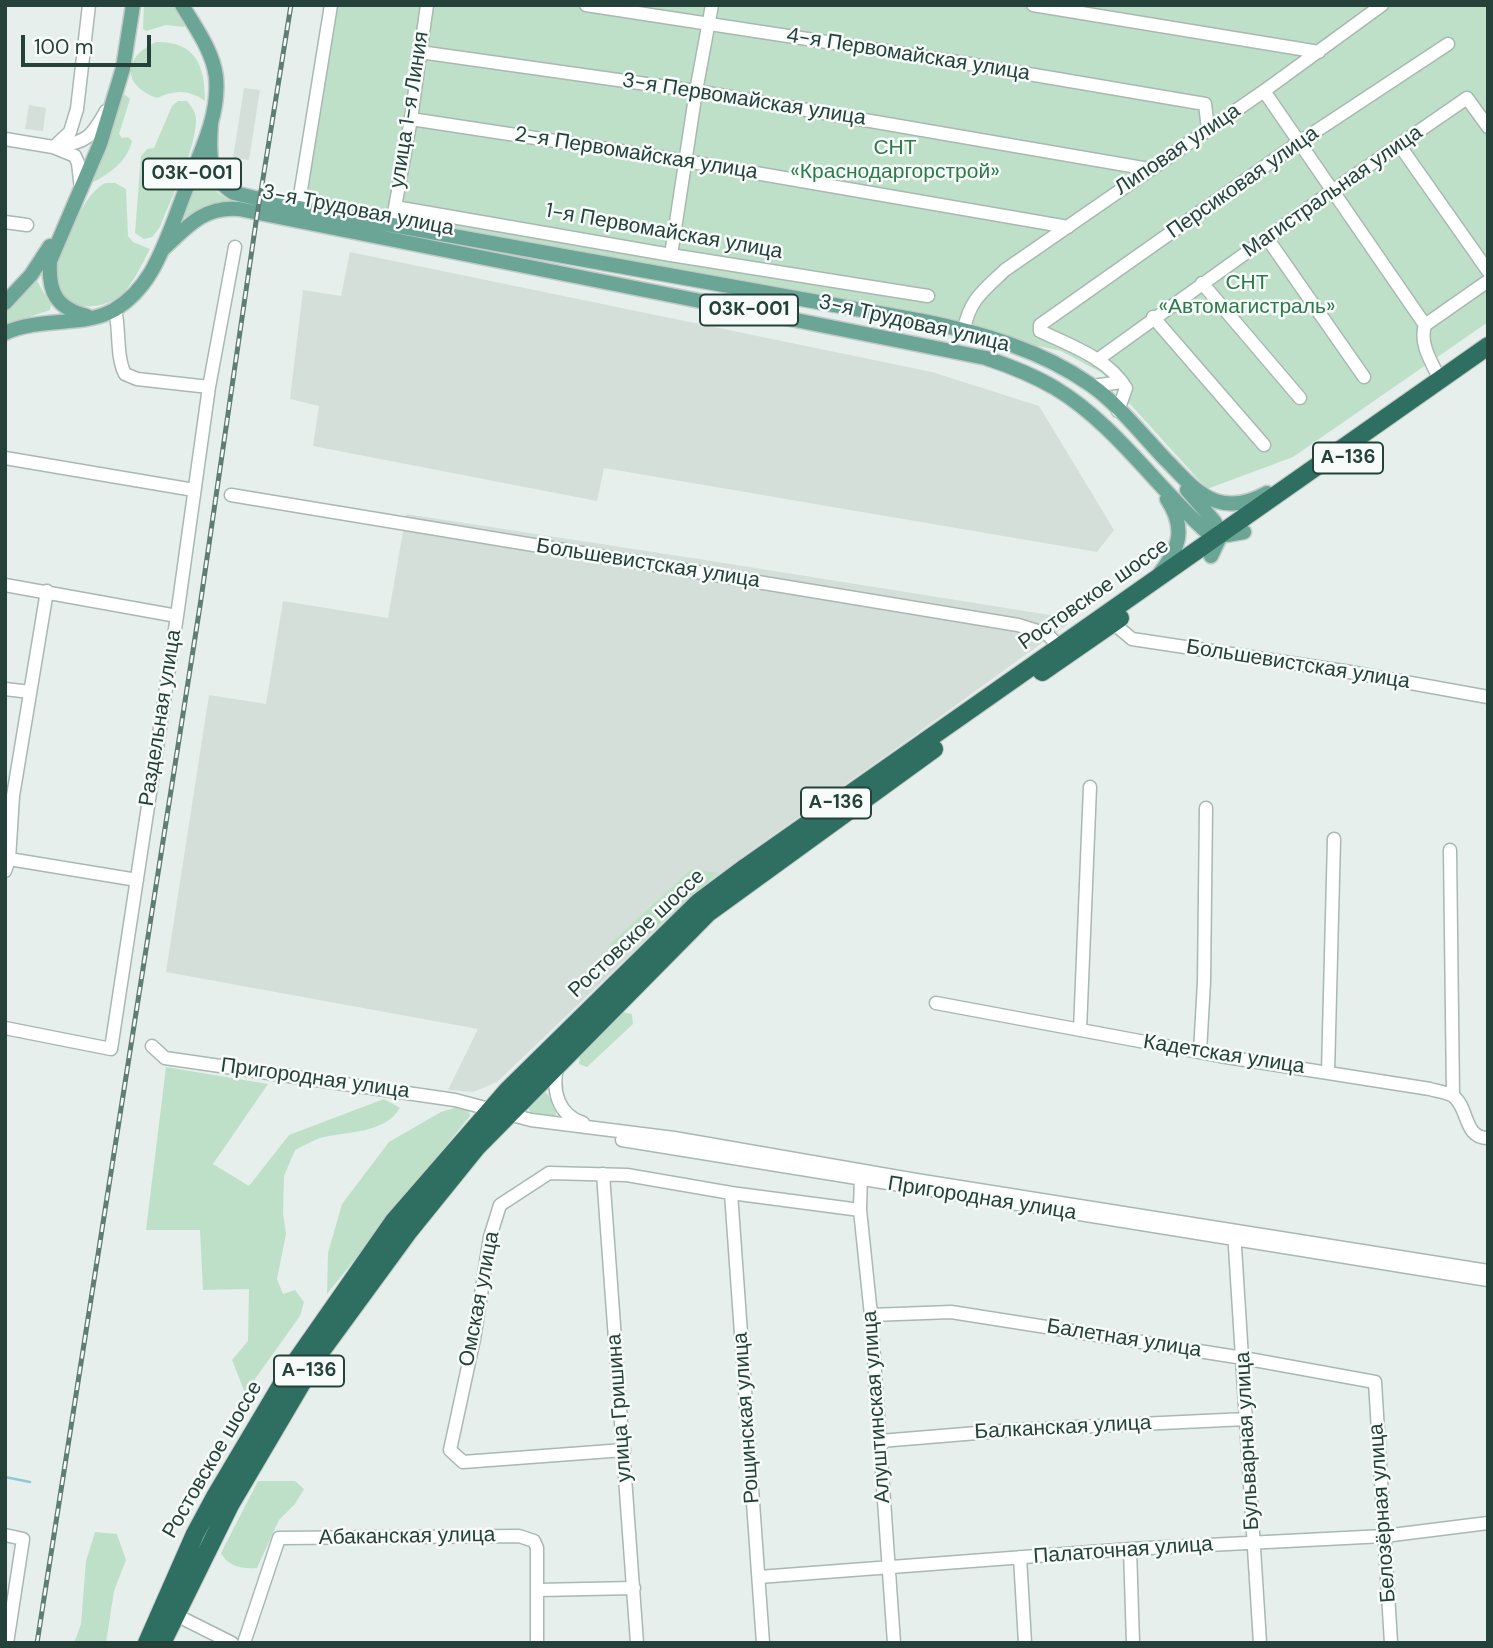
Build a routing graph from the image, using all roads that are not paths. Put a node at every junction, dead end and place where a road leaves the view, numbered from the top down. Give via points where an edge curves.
1 (89, 5) edge
2 (133, 5) edge
3 (182, 5) edge
4 (331, 5) edge
5 (427, 5) edge
6 (586, 5) edge
7 (712, 5) edge
8 (1033, 5) edge
9 (1382, 5) edge
10 (709, 23) junction
11 (1448, 44) dead end
12 (420, 52) junction
13 (1319, 52) junction
14 (696, 90) junction
15 (1264, 91) junction
16 (116, 93) junction
17 (411, 119) junction
18 (211, 123) junction
19 (1488, 127) edge
20 (1208, 129) junction
21 (5, 139) edge
22 (1298, 143) junction
23 (1400, 146) junction
24 (54, 147) junction
25 (686, 161) junction
26 (1149, 169) junction
27 (81, 190) junction
28 (1332, 191) junction
29 (245, 197) joint
30 (299, 203) junction
31 (393, 215) junction
32 (67, 218) junction
33 (5, 222) edge
34 (27, 225) dead end
35 (1068, 227) junction
36 (1267, 238) junction
37 (235, 247) dead end
38 (162, 250) junction
39 (671, 255) junction
40 (1488, 271) edge
41 (1488, 281) edge
42 (1202, 283) junction
43 (928, 296) dead end
44 (5, 303) edge
45 (115, 309) junction
46 (1153, 317) junction
47 (91, 318) junction
48 (1425, 324) junction
49 (964, 330) junction
50 (5, 333) edge
51 (1488, 346) edge
52 (1488, 359) edge
53 (1097, 360) junction
54 (1364, 377) dead end
55 (1440, 380) junction
56 (1122, 382) junction
57 (1092, 386) junction
58 (209, 387) junction
59 (1300, 398) dead end
60 (1118, 411) junction
61 (1130, 422) junction
62 (1360, 437) junction
63 (1264, 446) dead end
64 (5, 458) edge
65 (1150, 475) junction
66 (194, 490) junction
67 (231, 495) dead end
68 (1254, 500) joint
69 (1244, 532) junction
70 (1221, 535) junction
71 (1211, 556) junction
72 (1154, 581) junction
73 (5, 585) edge
74 (47, 591) junction
75 (177, 616) junction
76 (1113, 623) junction
77 (1063, 650) junction
78 (5, 689) edge
79 (30, 692) junction
80 (1488, 697) edge
81 (1090, 787) dead end
82 (9, 795) edge
83 (1206, 808) dead end
84 (1334, 839) dead end
85 (1451, 850) dead end
86 (7, 865) edge
87 (137, 880) junction
88 (936, 1003) dead end
89 (5, 1028) edge
90 (1080, 1030) junction
91 (152, 1046) dead end
92 (1200, 1052) junction
93 (558, 1064) junction
94 (1328, 1072) junction
95 (1453, 1096) junction
96 (493, 1113) junction
97 (604, 1129) junction
98 (1488, 1138) edge
99 (549, 1173) joint
100 (603, 1174) junction
101 (861, 1175) junction
102 (732, 1193) junction
103 (860, 1210) junction
104 (1235, 1234) junction
105 (1488, 1271) edge
106 (1488, 1280) edge
107 (871, 1315) junction
108 (1243, 1358) junction
109 (1375, 1382) joint
110 (1246, 1419) junction
111 (880, 1441) junction
112 (624, 1450) junction
113 (1488, 1524) edge
114 (5, 1535) edge
115 (1384, 1536) junction
116 (1253, 1543) junction
117 (1130, 1549) junction
118 (1020, 1557) junction
119 (887, 1567) junction
120 (759, 1577) junction
121 (10, 1588) edge
122 (634, 1588) junction
123 (538, 1590) junction
124 (174, 1614) junction
125 (7, 1643) edge
126 (147, 1643) edge
127 (162, 1643) edge
128 (232, 1643) edge
129 (244, 1643) edge
130 (537, 1643) edge
131 (637, 1643) edge
132 (763, 1643) edge
133 (894, 1643) edge
134 (1025, 1643) edge
135 (1133, 1643) edge
136 (1260, 1643) edge
137 (1391, 1643) edge

1 - 24 street via 77,108 70,132
2 - 16 main road
3 - 18 main road, 03К-001 via 213,60 216,86
4 - 30 street
5 - 12 street, улица 1-я Линия
6 - 10 street, 4-я Первомайская улица
7 - 10 street
8 - 13 street
9 - 13 street, Липовая улица
10 - 14 street
10 - 20 street, 4-я Первомайская улица via 1205,104
11 - 22 street, Персиковая улица
12 - 14 street, 3-я Первомайская улица
12 - 17 street, улица 1-я Линия
13 - 15 street, Липовая улица
14 - 25 street
14 - 26 street, 3-я Первомайская улица
15 - 20 street, Липовая улица
15 - 22 street
16 - 24 street via 85,140
16 - 27 main road
17 - 25 street, 2-я Первомайская улица
17 - 31 street, улица 1-я Линия
18 - 29 main road, 3-я Трудовая улица / 03К-001 via 212,167 227,189
18 - 38 main road, 03К-001
19 - 23 street, Магистральная улица via 1467,98
20 - 26 street, Липовая улица
21 - 24 street
22 - 28 street
22 - 53 street, Персиковая улица via 1040,325 1040,331
23 - 28 street, Магистральная улица
23 - 40 street
24 - 27 street via 75,156
25 - 35 street, 2-я Первомайская улица
25 - 39 street
26 - 35 street, Липовая улица
27 - 32 main road
28 - 36 street, Магистральная улица
28 - 48 street
29 - 30 main road, 1-я Первомайская улица / 03К-001
30 - 31 main road, 1-я Первомайская улица / 03К-001
31 - 39 street, 1-я Первомайская улица
31 - 49 main road, 3-я Трудовая улица / 03К-001
32 - 44 main road via 31,275
32 - 47 main road via 50,261 51,284 61,304
33 - 34 street
35 - 49 street, Липовая улица via 1005,270 975,298
36 - 42 street, Магистральная улица
36 - 54 street
37 - 58 street, Раздельная улица
38 - 45 main road, 03К-001 via 139,289
38 - 65 main road, 3-я Трудовая улица / 03К-001 via 206,213 239,209 961,352 1020,370 1056,389 1085,409
39 - 43 street, 1-я Первомайская улица
41 - 48 street
42 - 46 street, Магистральная улица
42 - 59 street
45 - 47 main road, 03К-001
45 - 58 street via 120,365 125,374
46 - 53 street, Магистральная улица
46 - 63 street
47 - 50 main road via 34,324
48 - 55 street via 1424,346
49 - 57 main road, 03К-001 via 1023,349
51 - 55 highway, Ростовское шоссе / А-136
52 - 69 highway, Ростовское шоссе / А-136
53 - 56 street
55 - 62 highway, Ростовское шоссе / А-136
56 - 57 street
56 - 60 street via 1126,390
57 - 60 main road, 03К-001
58 - 66 street, Раздельная улица
60 - 61 main road, 03К-001
61 - 68 main road, 03К-001 via 1204,495 1229,503
61 - 70 main road, 03К-001 via 1210,515
62 - 68 main road, А-136
62 - 70 highway, Ростовское шоссе / А-136
64 - 66 street
65 - 70 main road, 3-я Трудовая улица / 03К-001 via 1207,532
65 - 72 main road, 03К-001 via 1170,504 1179,533 1175,551
66 - 75 street, Раздельная улица
67 - 77 street, Большевистская улица via 1018,625 1046,634
69 - 70 main road, А-136
69 - 71 highway, Ростовское шоссе / А-136
70 - 71 main road, А-136
70 - 72 highway, Ростовское шоссе / А-136
71 - 76 highway, Ростовское шоссе / А-136
72 - 77 highway, Ростовское шоссе / А-136
73 - 74 street
74 - 75 street
74 - 79 street
75 - 87 street, Раздельная улица
76 - 77 highway, Ростовское шоссе / А-136
76 - 80 street, Большевистская улица via 1132,639
77 - 93 highway, Ростовское шоссе / А-136 via 708,913
77 - 96 highway, Ростовское шоссе / А-136 via 699,902
78 - 79 street
79 - 82 street
81 - 90 street
82 - 86 street
83 - 92 street
84 - 94 street
85 - 95 street
86 - 87 street
87 - 89 street, Раздельная улица via 111,1049
88 - 90 street, Кадетская улица
90 - 92 street, Кадетская улица
91 - 96 street, Пригородная улица via 165,1058 455,1100
92 - 94 street, Кадетская улица
93 - 96 highway, Ростовское шоссе / А-136
93 - 97 street via 555,1092 565,1113 572,1120
94 - 95 street, Кадетская улица
95 - 98 street via 1473,1133
96 - 97 street, Пригородная улица
96 - 101 street, Пригородная улица
96 - 124 highway, Ростовское шоссе / А-136 via 319,1354 230,1505
96 - 126 highway, Ростовское шоссе / А-136 via 394,1221 292,1367 195,1534
97 - 101 street, Пригородная улица
99 - 100 street, Пригородная улица
99 - 112 street, Омская улица via 500,1205 450,1450 463,1462
100 - 102 street, Пригородная улица
100 - 112 street, улица Гришина
101 - 103 street, Алуштинская улица
101 - 104 street, Пригородная улица
102 - 103 street, Пригородная улица
102 - 120 street, Рощинская улица
103 - 107 street, Алуштинская улица
104 - 105 street, Пригородная улица
104 - 106 street, Пригородная улица
104 - 108 street, Бульварная улица
107 - 108 street, Балетная улица via 951,1312
107 - 111 street, Алуштинская улица
108 - 109 street, Балетная улица
108 - 110 street, Бульварная улица
109 - 115 street, Белозёрная улица
110 - 111 street, Балканская улица
110 - 116 street, Бульварная улица
111 - 119 street, Алуштинская улица
112 - 122 street, улица Гришина
113 - 115 street, Палаточная улица
114 - 121 street via 23,1539
115 - 116 street, Палаточная улица
115 - 137 street, Белозёрная улица
116 - 117 street, Палаточная улица
116 - 136 street, Бульварная улица
117 - 118 street, Палаточная улица
117 - 135 street
118 - 119 street, Палаточная улица
118 - 134 street
119 - 120 street, Палаточная улица
119 - 133 street, Алуштинская улица
120 - 132 street, Рощинская улица
121 - 125 street
122 - 123 street
122 - 131 street, улица Гришина
123 - 129 street, Абаканская улица via 537,1548 534,1541 520,1536 279,1538
123 - 130 street
124 - 127 highway, Ростовское шоссе / А-136
124 - 128 street

